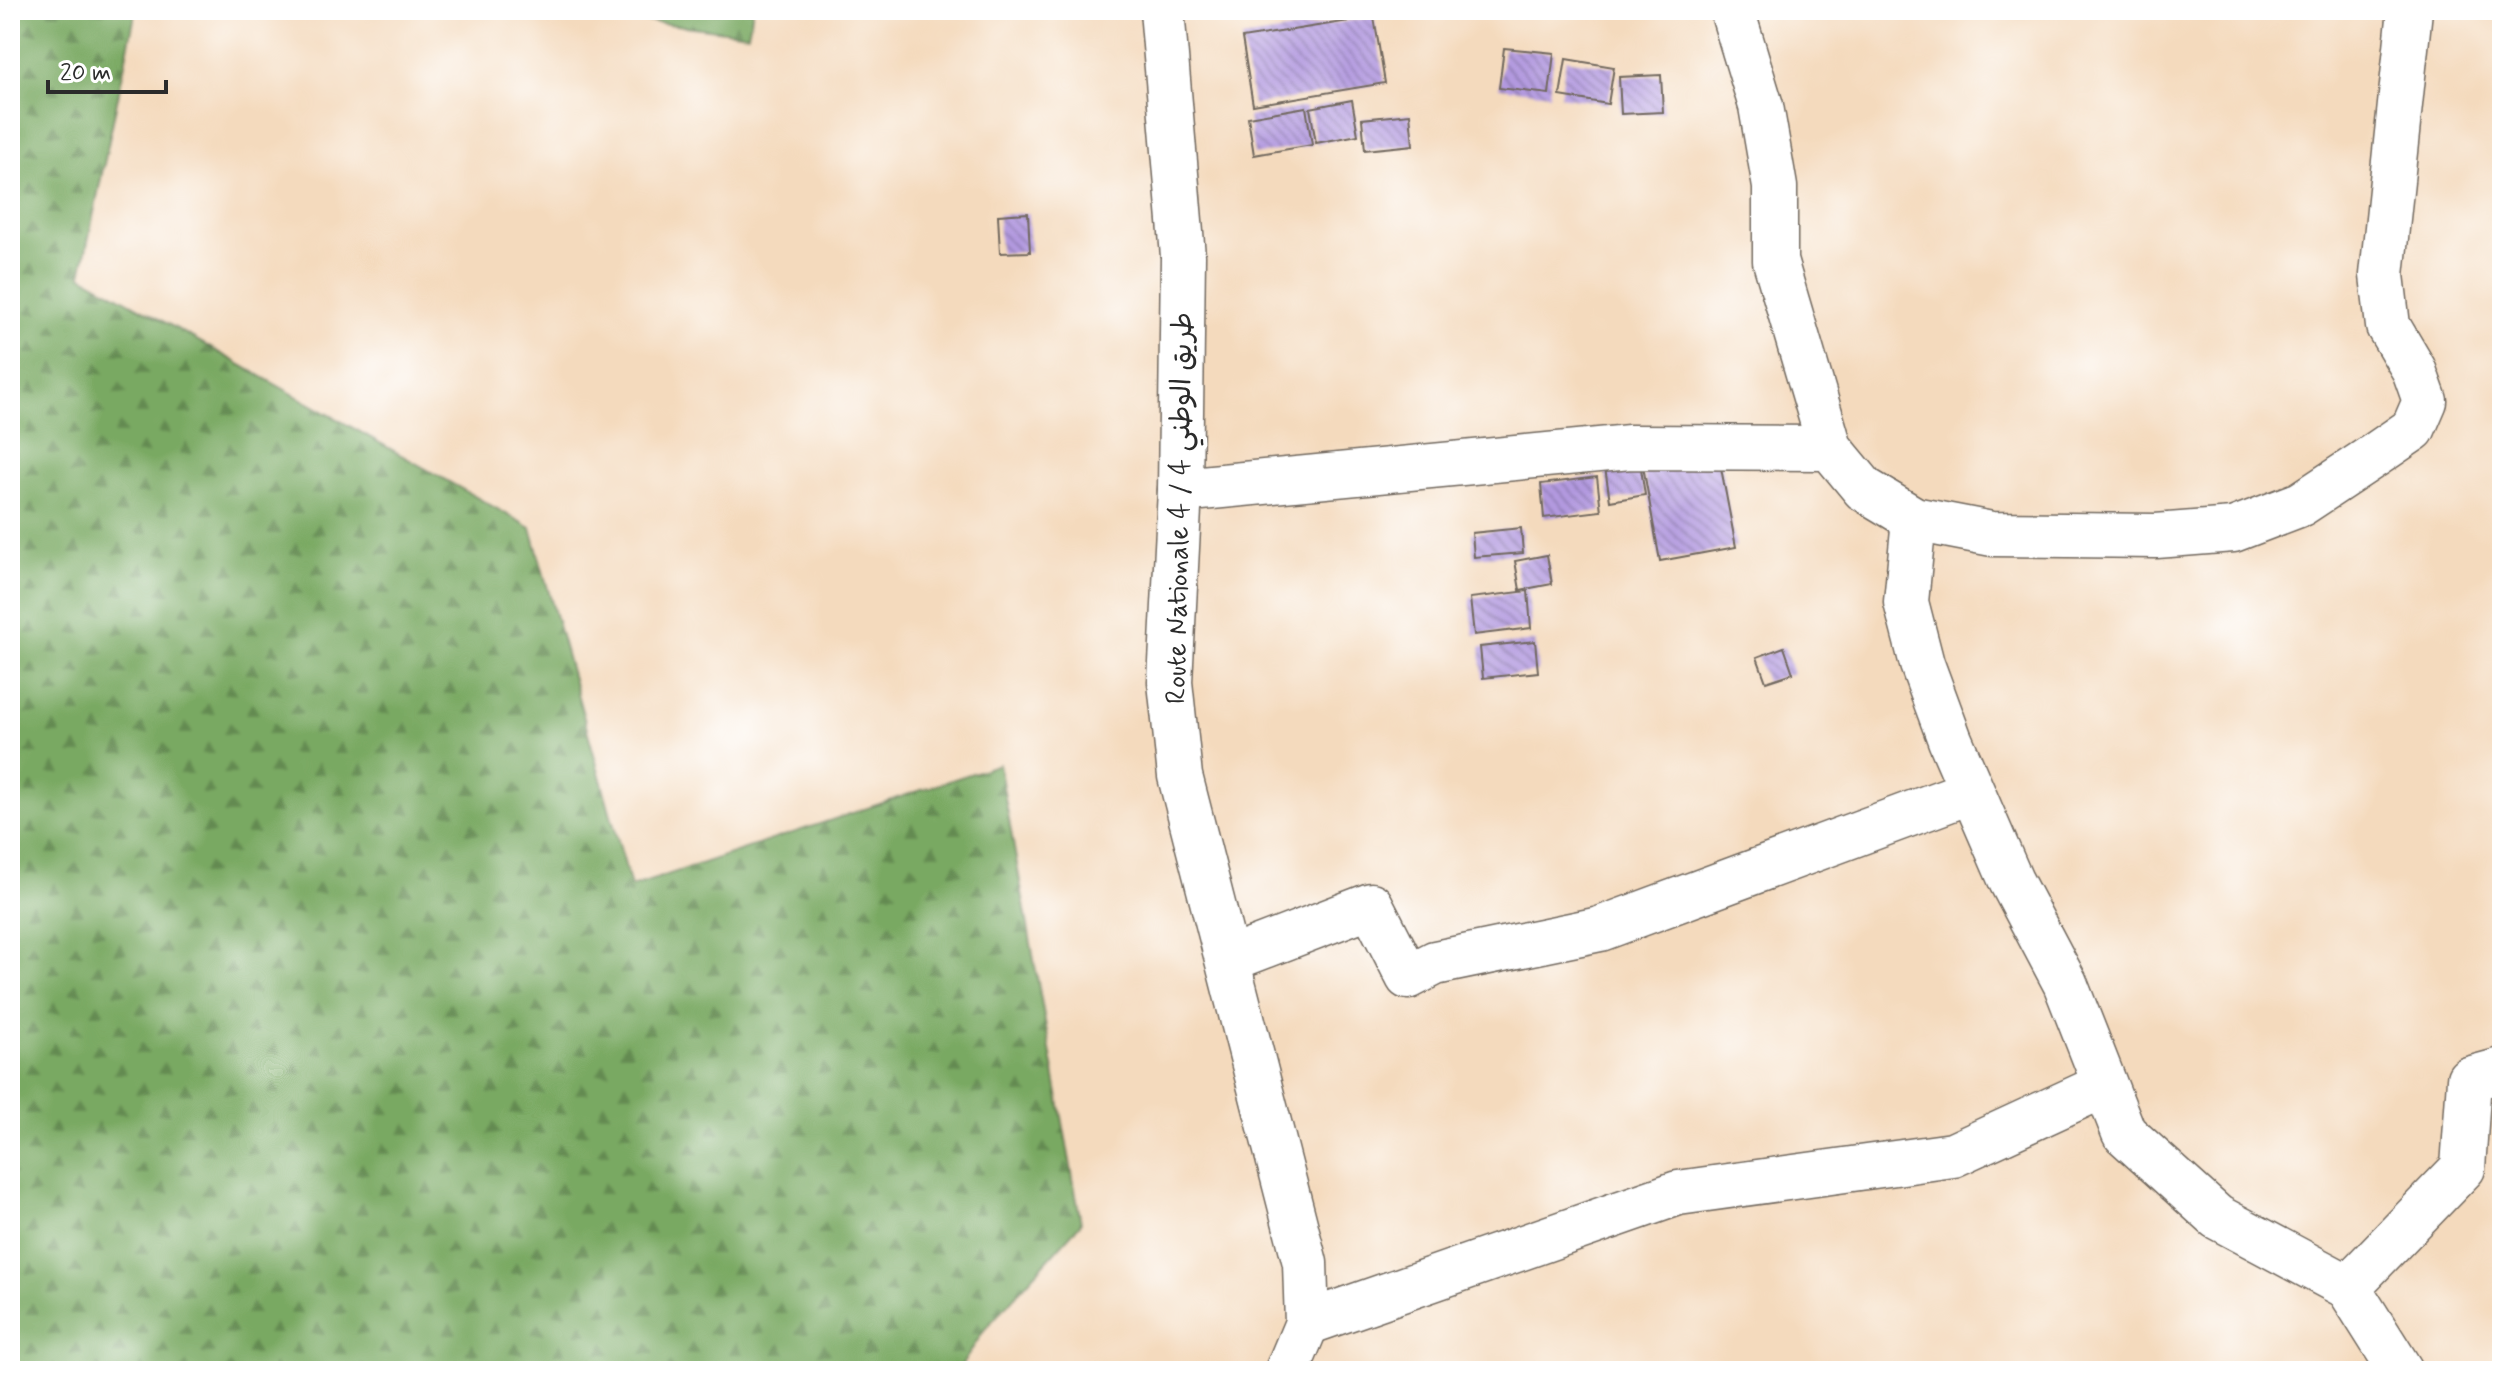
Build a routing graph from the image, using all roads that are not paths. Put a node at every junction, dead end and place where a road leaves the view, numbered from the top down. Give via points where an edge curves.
1 (1162, 10) edge
2 (1732, 10) edge
3 (2410, 10) edge
4 (1830, 448) junction
5 (1180, 490) junction
6 (1914, 519) junction
7 (1972, 791) junction
8 (1228, 960) junction
9 (2502, 1070) edge
10 (2105, 1085) junction
11 (2348, 1287) junction
12 (1307, 1323) junction
13 (1287, 1371) edge
14 (2401, 1371) edge

1 - 5 street, Route Nationale 4 / طريق الوطني 4 via 1183,256
2 - 4 street via 1761,106 1775,187 1775,261
3 - 6 street via 2382,275 2388,326 2425,401 2413,429 2301,504 2233,530 2156,536 1992,534
4 - 5 street via 1630,447
4 - 6 street via 1864,489
5 - 8 street, Route Nationale 4 / طريق الوطني 4 via 1173,713 1180,776
6 - 7 street via 1906,602 1922,664
7 - 8 street via 1600,929 1435,963 1408,977 1371,905
7 - 10 street via 2011,881 2065,983
8 - 12 street, Route Nationale 4 / طريق الوطني 4 via 1305,1263
9 - 11 street via 2469,1079 2463,1168
10 - 11 street via 2124,1133 2217,1217
10 - 12 street via 1953,1155 1678,1193
11 - 14 street
12 - 13 street, Route Nationale 4 / طريق الوطني 4

